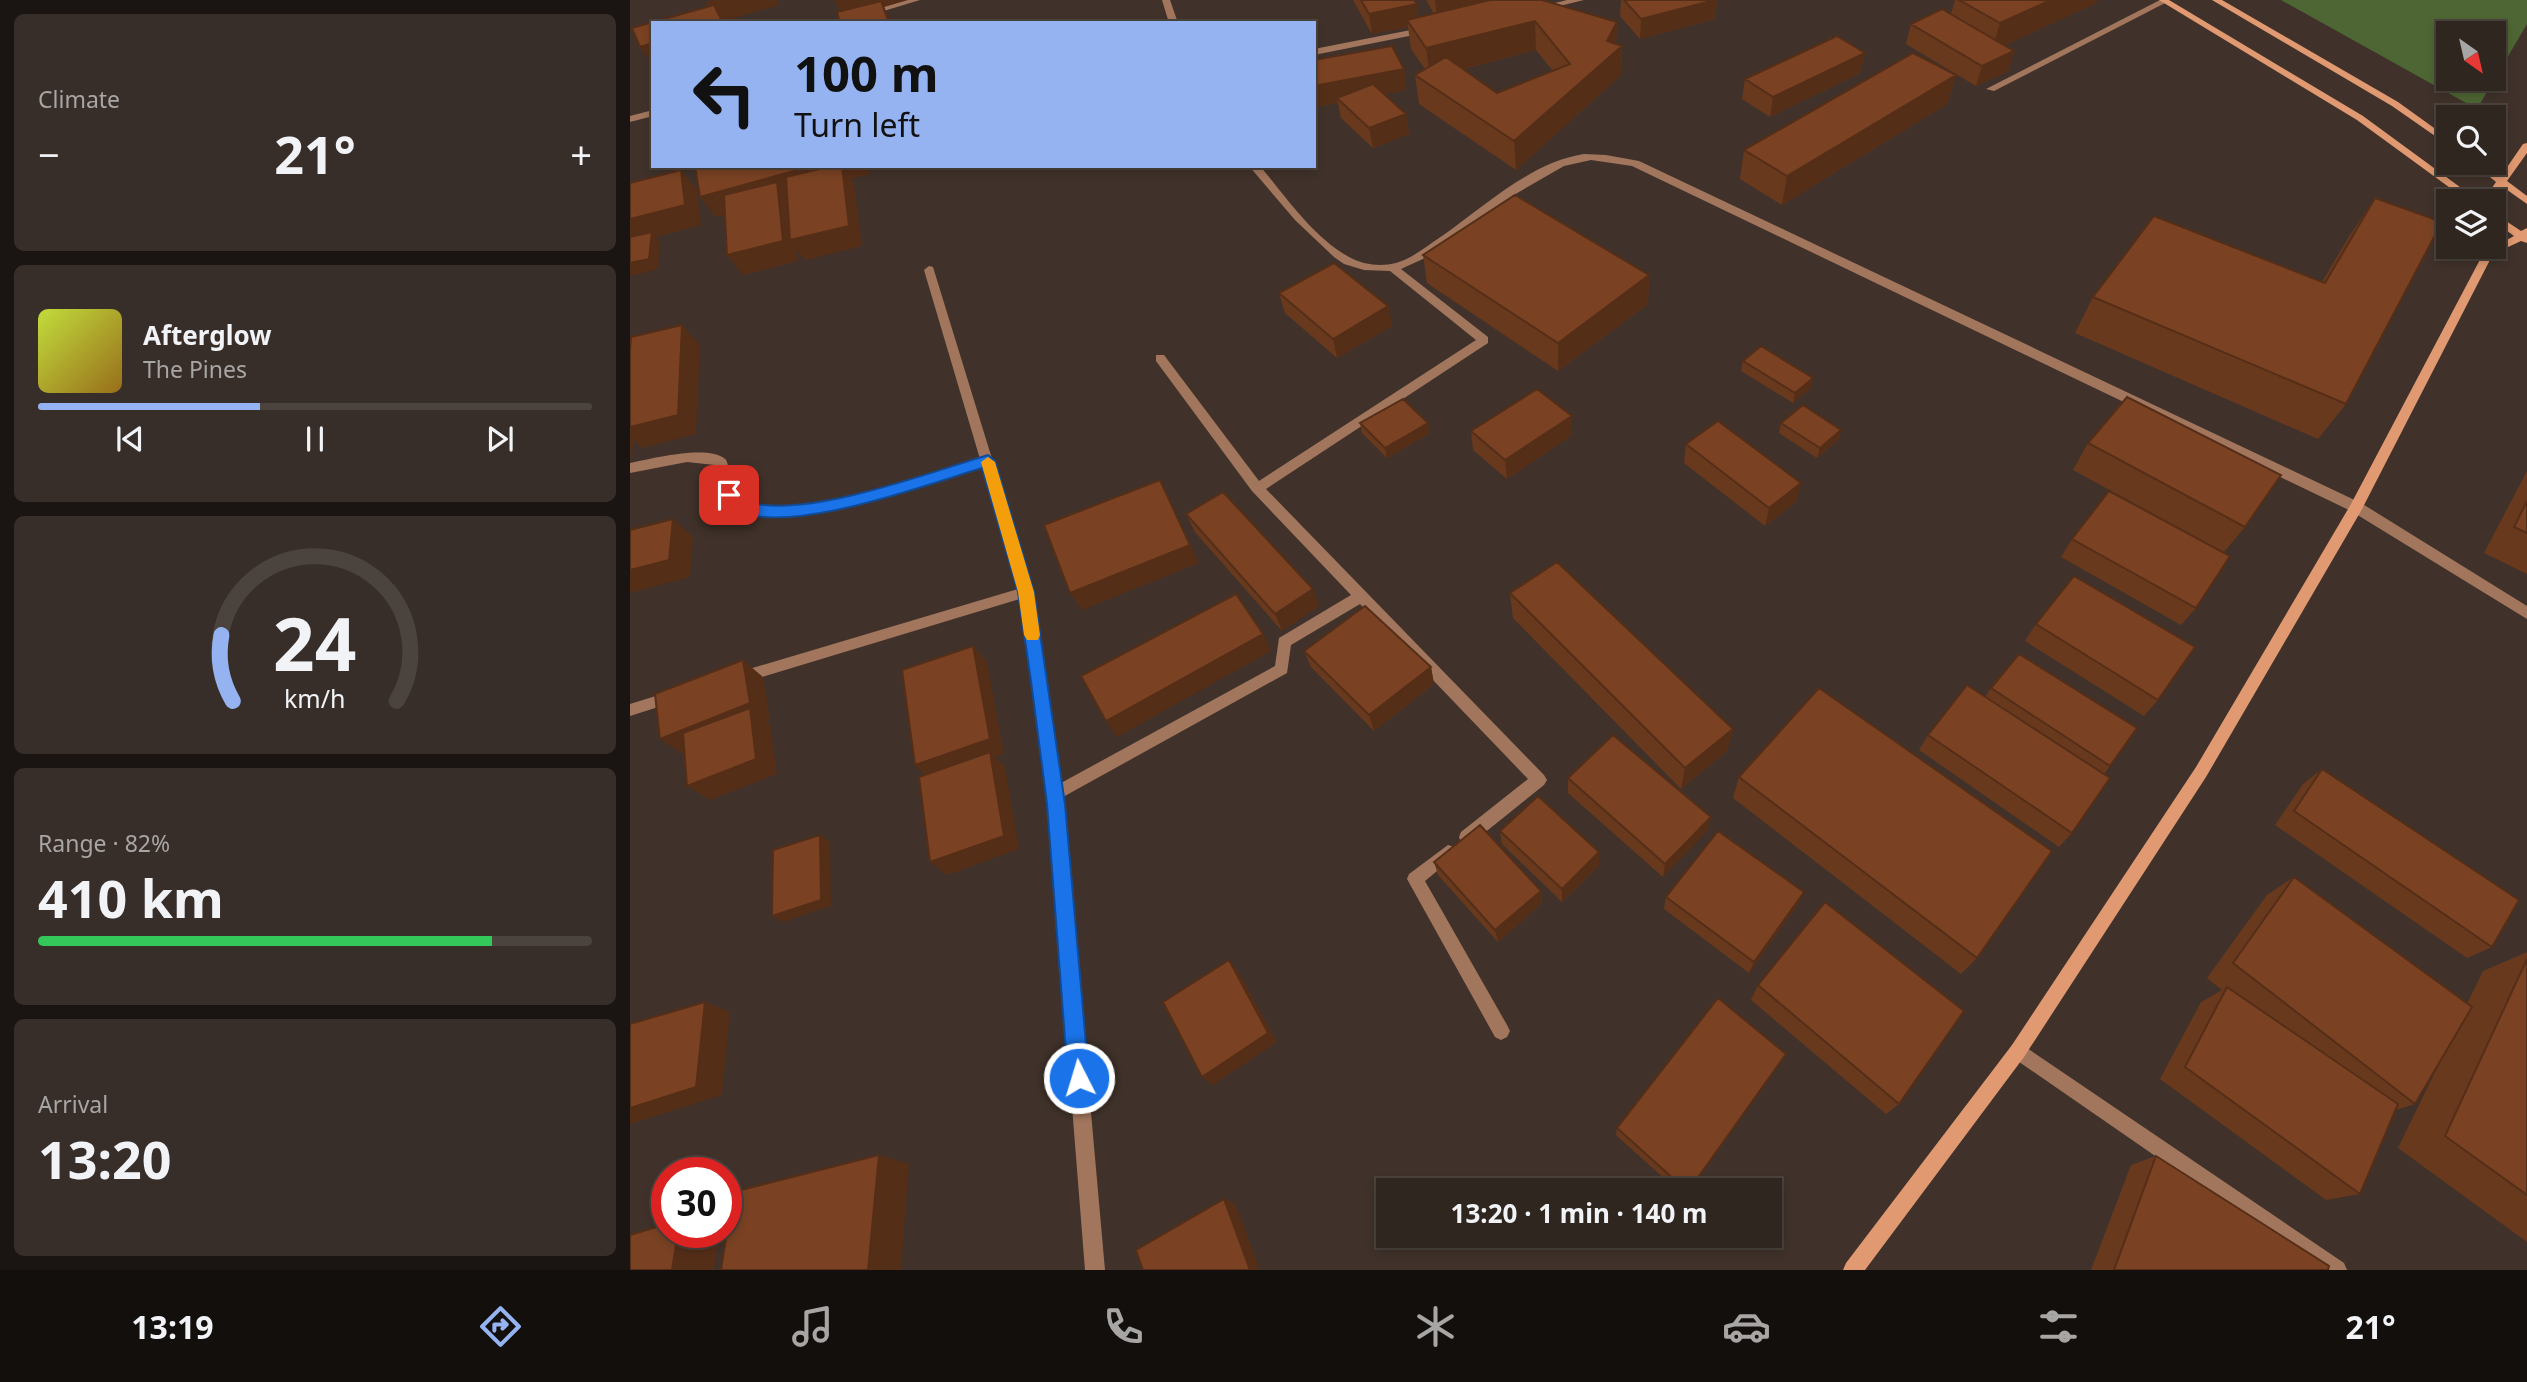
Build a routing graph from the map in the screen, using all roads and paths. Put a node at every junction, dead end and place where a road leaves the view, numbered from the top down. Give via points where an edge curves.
1 (916, 0) edge
2 (1166, 0) edge
3 (1580, 0) edge
4 (2216, 0) edge
5 (2164, 1) edge
6 (1527, 10) edge
7 (840, 21) edge
8 (1173, 21) edge
9 (1434, 29) edge
10 (1316, 52) edge
11 (1991, 89) dead end
12 (651, 114) edge
13 (630, 119) edge
14 (2436, 133) edge
15 (2527, 146) edge
16 (1256, 168) edge
17 (2496, 175) edge
18 (2503, 180) junction
19 (2458, 189) edge
20 (2497, 189) edge
21 (2527, 201) edge
22 (2506, 224) edge
23 (2525, 236) edge
24 (2506, 243) edge
25 (2484, 259) edge
26 (1393, 268) junction
27 (929, 270) dead end
28 (1160, 358) dead end
29 (988, 461) junction
30 (630, 468) edge
31 (1257, 488) junction
32 (2356, 507) junction
33 (1026, 592) junction
34 (1361, 596) junction
35 (2527, 613) edge
36 (722, 682) edge
37 (683, 694) edge
38 (630, 710) edge
39 (1054, 794) junction
40 (1502, 1031) dead end
41 (2018, 1051) junction
42 (2331, 1268) edge
43 (1094, 1270) edge
44 (1853, 1270) edge

1 - 7 street
2 - 8 street
3 - 6 street
4 - 14 street via 2395,104
5 - 11 street
5 - 19 street via 2360,118
9 - 10 street
12 - 13 street
15 - 18 street
16 - 26 street via 1338,254 1365,268
17 - 18 street
18 - 20 street
18 - 21 street
22 - 23 street
23 - 24 street
25 - 32 street
26 - 31 street via 1483,340
26 - 32 street via 1418,258 1524,184 1558,166 1578,158 1603,157 1635,163
27 - 29 street
28 - 31 street
29 - 30 street via 894,489 791,511 739,506 729,495 721,462 703,456
29 - 33 street
31 - 34 street
32 - 35 street
32 - 41 street via 2201,772
33 - 36 street
33 - 39 street
34 - 39 street via 1284,642 1282,668
34 - 40 street via 1539,780 1415,879
37 - 38 street
39 - 43 street
41 - 42 street
41 - 44 street

